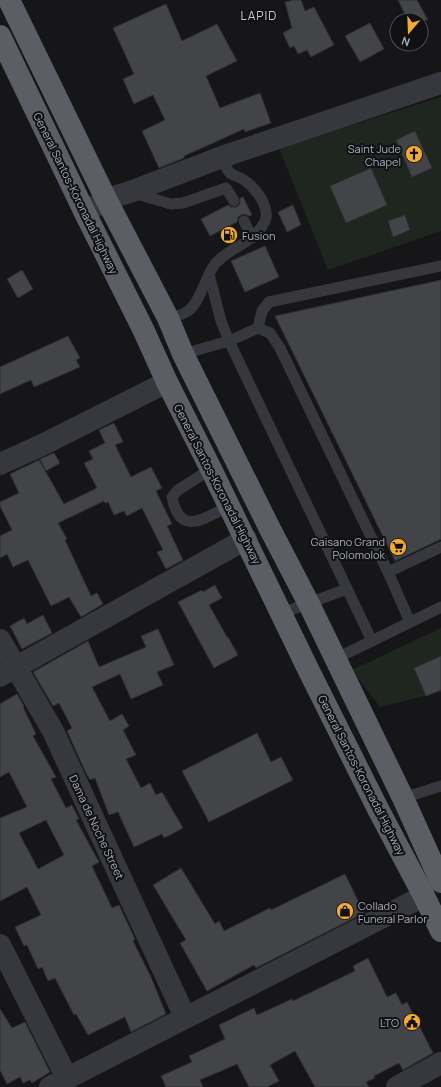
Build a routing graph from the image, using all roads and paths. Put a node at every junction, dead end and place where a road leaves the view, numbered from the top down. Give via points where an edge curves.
1 (11, 0) edge
2 (0, 36) edge
3 (441, 83) edge
4 (222, 157) junction
5 (243, 179) junction
6 (226, 188) junction
7 (130, 192) junction
8 (106, 199) junction
9 (234, 201) dead end
10 (85, 213) junction
11 (244, 221) dead end
12 (252, 238) junction
13 (441, 266) edge
14 (209, 274) junction
15 (168, 318) junction
16 (258, 328) junction
17 (229, 341) junction
18 (183, 354) junction
19 (166, 382) junction
20 (0, 464) edge
21 (211, 469) junction
22 (230, 506) junction
23 (246, 539) junction
24 (441, 547) edge
25 (388, 572) junction
26 (347, 589) junction
27 (309, 604) junction
28 (441, 607) edge
29 (282, 613) junction
30 (410, 622) junction
31 (0, 640) edge
32 (372, 641) junction
33 (335, 659) junction
34 (8, 671) edge
35 (441, 786) edge
36 (403, 798) junction
37 (441, 882) edge
38 (424, 896) junction
39 (441, 931) edge
40 (0, 945) edge
41 (185, 1017) junction
42 (441, 1063) edge
43 (58, 1083) edge
44 (397, 1087) edge

1 - 8 highway
2 - 10 highway, General Santos-Koronadal Highway
3 - 4 street
4 - 5 lane via 227,169
4 - 7 street
5 - 6 lane
5 - 12 lane via 260,196 266,211 262,228
6 - 7 lane via 183,204 171,204
6 - 9 lane
7 - 8 street
8 - 10 street
8 - 15 highway
10 - 19 highway, General Santos-Koronadal Highway via 143,329
11 - 12 lane
12 - 14 lane via 222,258
13 - 16 lane via 269,302 262,311
14 - 15 lane via 197,300 189,310
14 - 17 lane
15 - 18 highway
16 - 17 lane
16 - 25 lane via 270,333 280,348
17 - 18 lane
17 - 26 lane
18 - 27 highway
19 - 20 street
19 - 21 highway, General Santos-Koronadal Highway
21 - 22 highway, General Santos-Koronadal Highway
21 - 22 lane via 178,490 172,497 179,516 187,522 197,522
22 - 23 highway, General Santos-Koronadal Highway
23 - 29 highway, General Santos-Koronadal Highway
23 - 34 street
24 - 25 lane
25 - 30 lane
26 - 27 lane
26 - 32 lane
27 - 29 lane
27 - 33 highway
28 - 30 lane
29 - 38 highway, General Santos-Koronadal Highway via 378,809
30 - 32 lane
31 - 34 street, Dama de Noche Street
32 - 33 lane
33 - 36 highway
34 - 41 street, Dama de Noche Street via 52,731
35 - 36 lane
36 - 37 highway
38 - 39 highway, General Santos-Koronadal Highway
38 - 41 street
40 - 43 street
41 - 43 street
42 - 44 street

